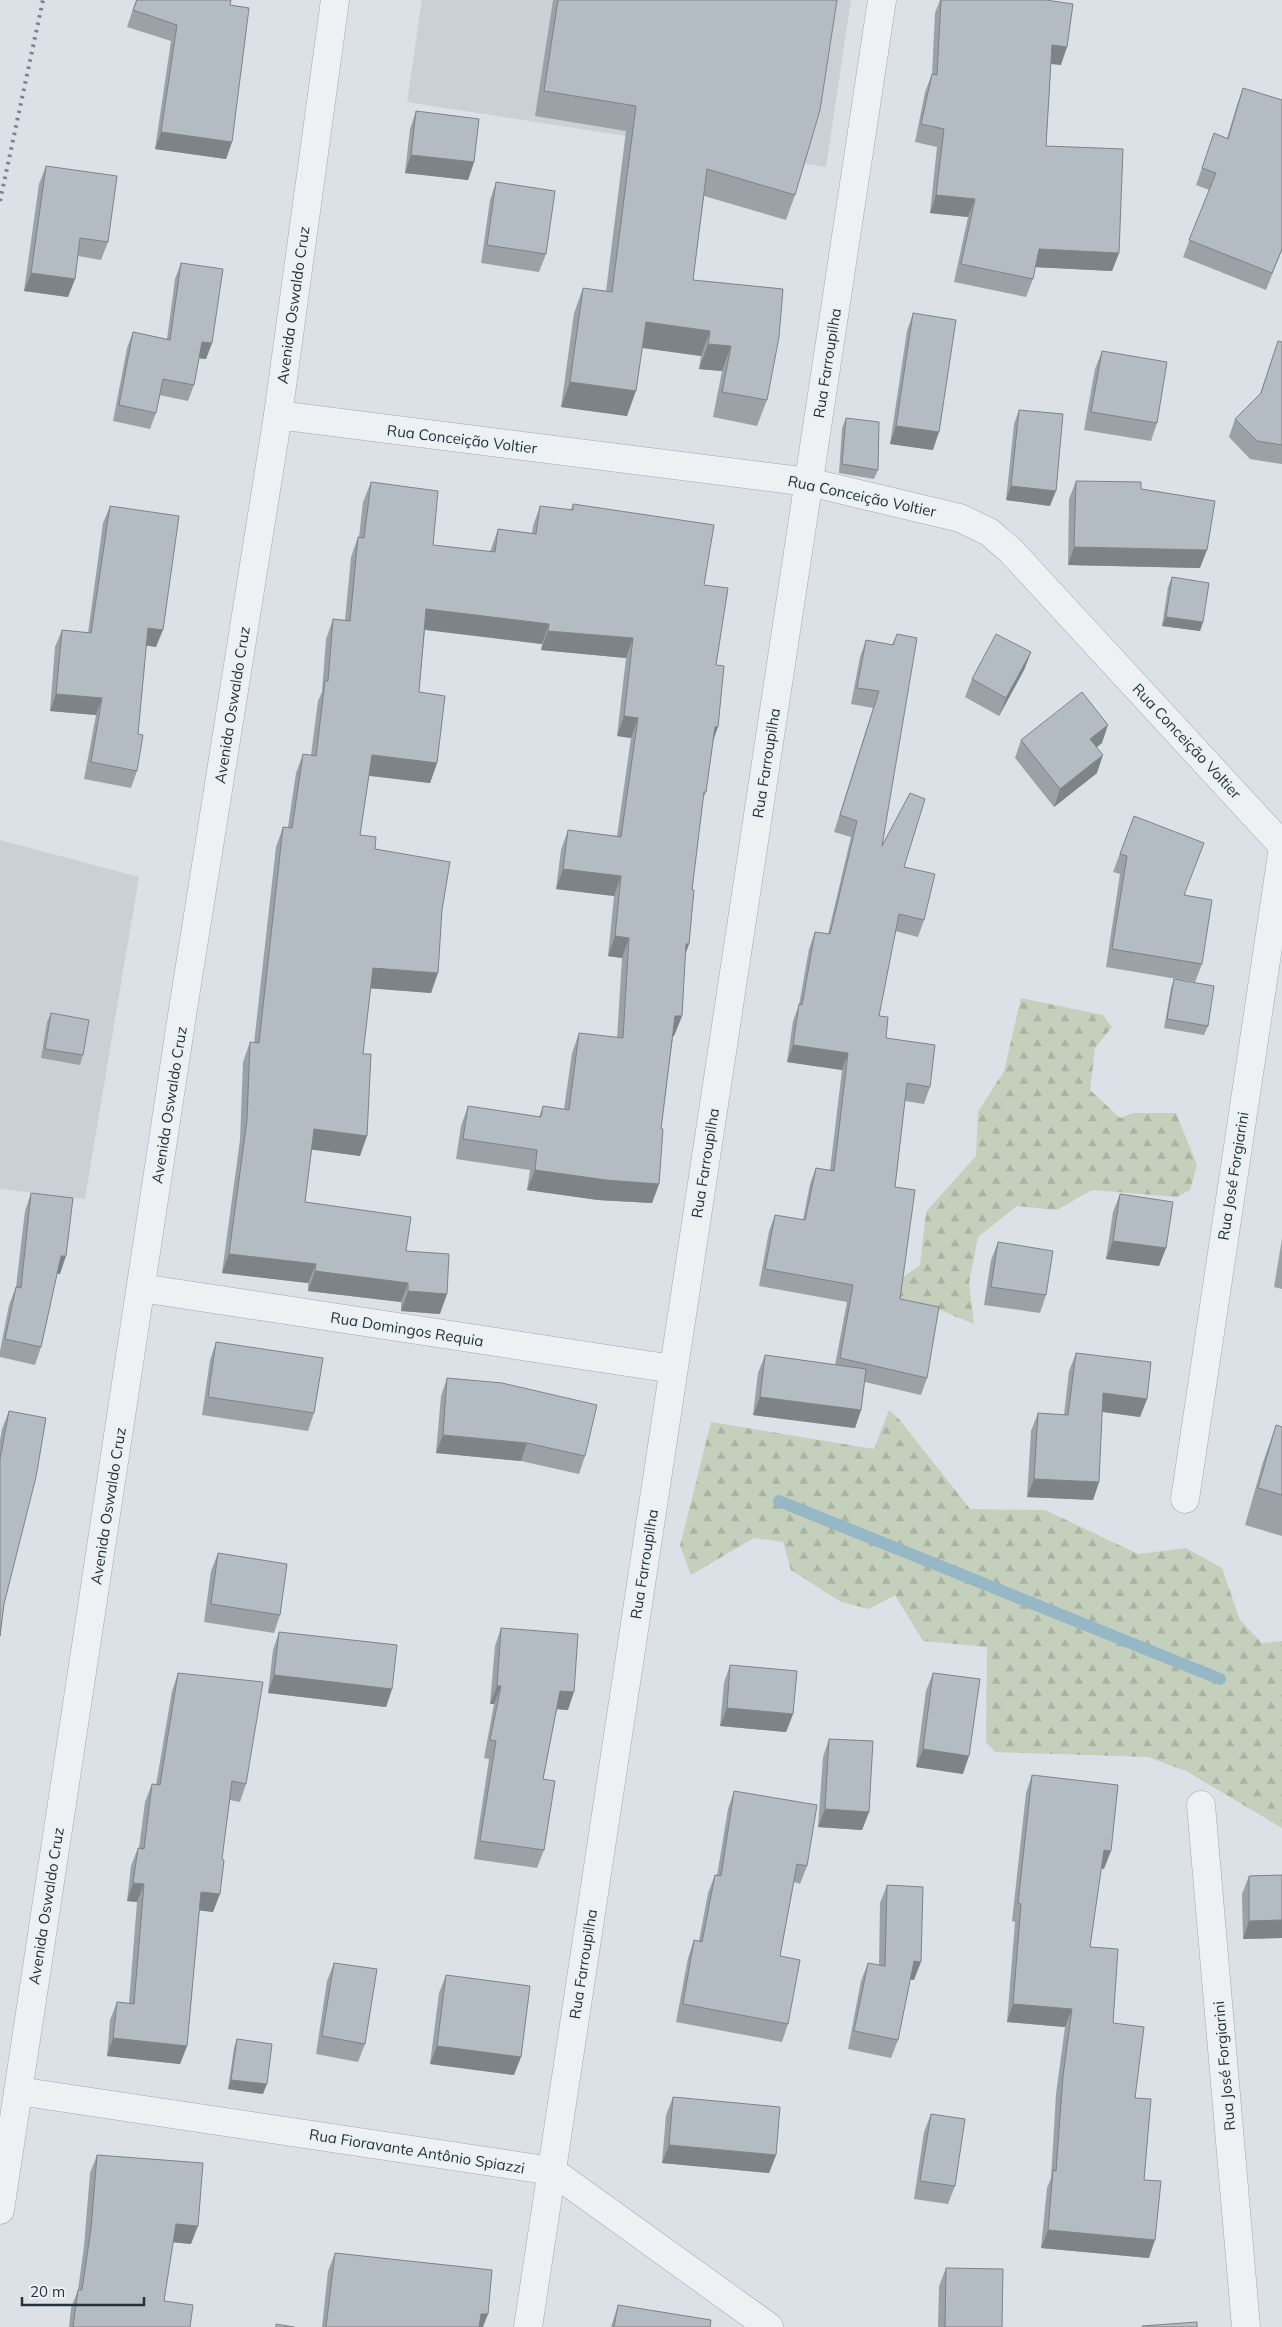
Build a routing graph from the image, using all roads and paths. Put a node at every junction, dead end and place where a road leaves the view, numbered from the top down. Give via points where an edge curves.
1 (335, 0) edge
2 (882, 0) edge
3 (278, 415) junction
4 (809, 482) junction
5 (1282, 844) edge
6 (1282, 854) edge
7 (141, 1288) junction
8 (673, 1369) junction
9 (1185, 1498) dead end
10 (1201, 1805) dead end
11 (18, 2091) junction
12 (552, 2172) junction
13 (0, 2210) edge
14 (528, 2327) edge
15 (769, 2327) edge
16 (1246, 2327) edge

1 - 3 street, Avenida Oswaldo Cruz
2 - 4 street, Rua Farroupilha
3 - 4 street, Rua Conceição Voltier
3 - 7 street, Avenida Oswaldo Cruz
4 - 5 street, Rua Conceição Voltier via 960,518 989,532 1018,559
4 - 8 street, Rua Farroupilha
6 - 9 street, Rua José Forgiarini
7 - 8 street, Rua Domingos Requia
7 - 11 street, Avenida Oswaldo Cruz
8 - 12 street, Rua Farroupilha
10 - 16 street, Rua José Forgiarini
11 - 12 street, Rua Fioravante Antônio Spiazzi
11 - 13 street, Avenida Oswaldo Cruz
12 - 14 street, Rua Farroupilha
12 - 15 street, Rua Fioravante Antônio Spiazzi

